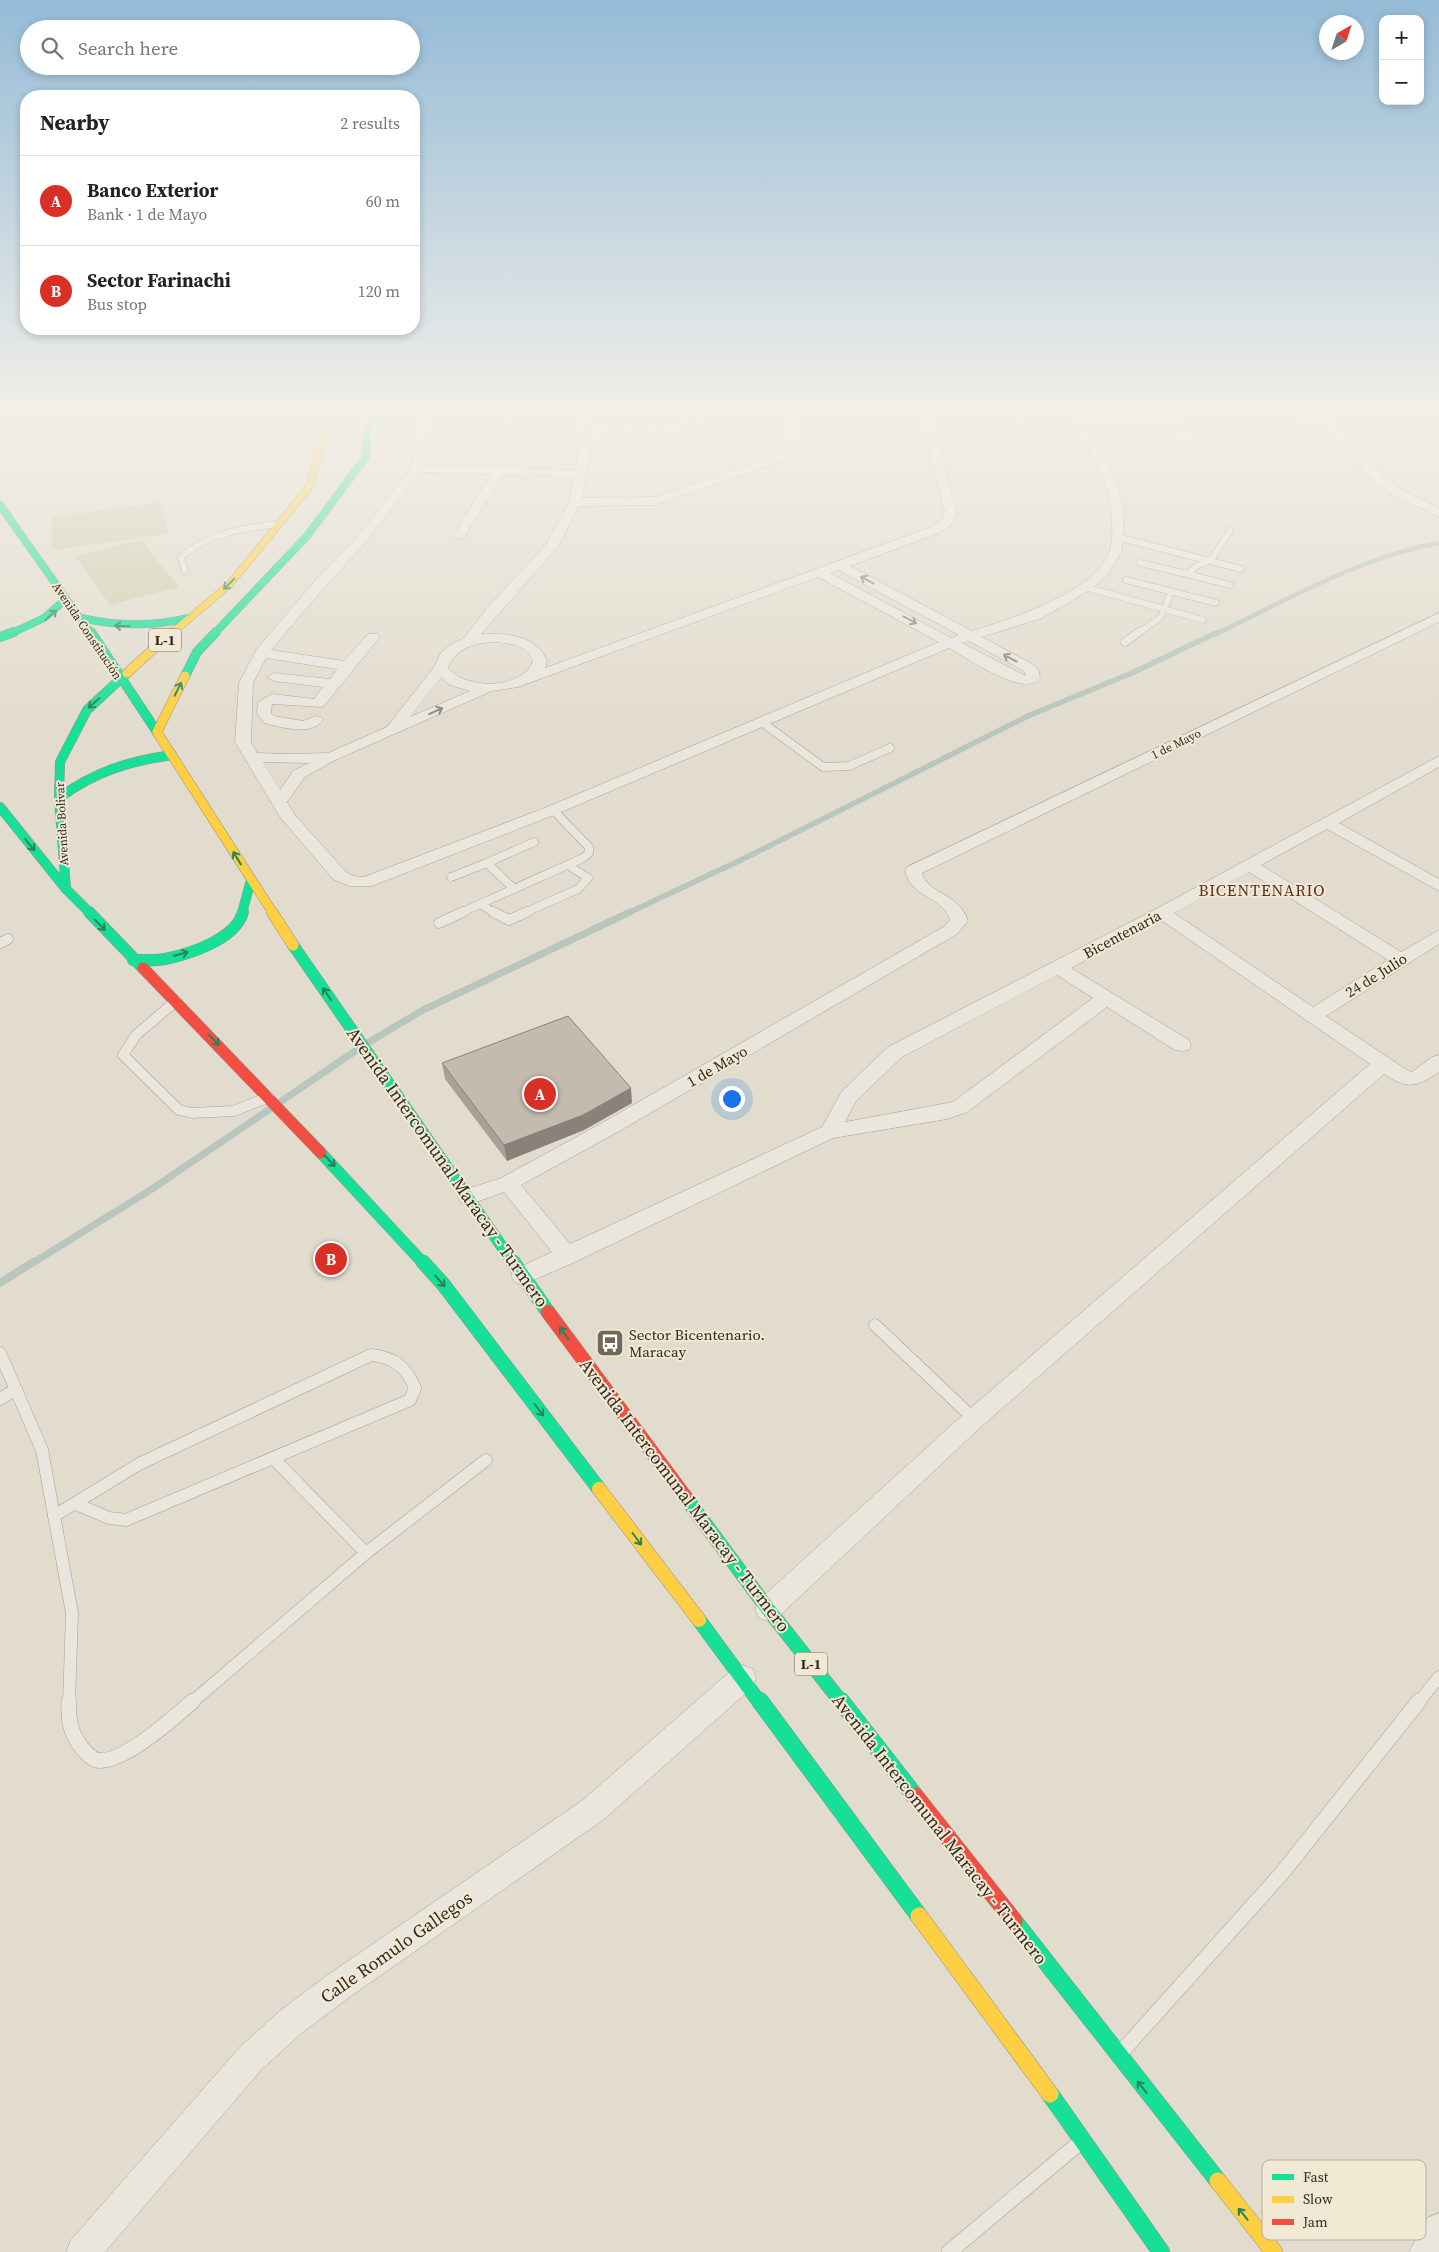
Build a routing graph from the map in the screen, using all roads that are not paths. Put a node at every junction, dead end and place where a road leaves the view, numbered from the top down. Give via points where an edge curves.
1 (7, 515) edge
2 (286, 515) edge
3 (323, 515) edge
4 (380, 515) edge
5 (472, 515) edge
6 (568, 515) edge
7 (950, 515) edge
8 (1118, 515) edge
9 (278, 524) junction
10 (1230, 532) dead end
11 (459, 536) dead end
12 (1117, 537) junction
13 (14, 543) dead end
14 (32, 551) junction
15 (1211, 560) junction
16 (1140, 563) dead end
17 (841, 566) junction
18 (1241, 569) dead end
19 (185, 571) dead end
20 (820, 573) junction
21 (1188, 574) junction
22 (1126, 580) dead end
23 (1230, 585) dead end
24 (1085, 587) junction
25 (1172, 592) junction
26 (66, 599) junction
27 (1216, 602) dead end
28 (1163, 608) junction
29 (493, 610) junction
30 (1439, 617) edge
31 (81, 618) junction
32 (188, 618) junction
33 (1203, 620) dead end
34 (969, 636) junction
35 (374, 637) dead end
36 (0, 638) edge
37 (501, 638) junction
38 (468, 642) junction
39 (952, 642) junction
40 (1125, 642) dead end
41 (262, 653) junction
42 (588, 658) junction
43 (540, 661) junction
44 (347, 666) junction
45 (441, 668) junction
46 (530, 676) junction
47 (274, 677) dead end
48 (120, 680) junction
49 (334, 684) junction
50 (488, 688) junction
51 (316, 720) dead end
52 (763, 723) junction
53 (391, 731) junction
54 (156, 732) junction
55 (890, 748) dead end
56 (172, 755) junction
57 (253, 756) junction
58 (331, 757) junction
59 (1439, 761) edge
60 (59, 798) junction
61 (280, 801) junction
62 (0, 807) edge
63 (553, 810) junction
64 (1326, 822) junction
65 (534, 842) dead end
66 (487, 863) junction
67 (568, 865) junction
68 (1248, 865) junction
69 (451, 877) dead end
70 (251, 880) junction
71 (1439, 886) edge
72 (513, 888) junction
73 (66, 890) junction
74 (481, 904) junction
75 (1162, 913) junction
76 (439, 923) dead end
77 (1439, 936) edge
78 (133, 960) junction
79 (1401, 960) junction
80 (1059, 968) junction
81 (1106, 998) junction
82 (177, 1000) junction
83 (1312, 1015) junction
84 (1182, 1045) dead end
85 (1439, 1062) edge
86 (1384, 1063) junction
87 (271, 1099) junction
88 (829, 1132) junction
89 (508, 1183) junction
90 (468, 1197) junction
91 (567, 1256) junction
92 (522, 1276) junction
93 (875, 1325) dead end
94 (0, 1353) edge
95 (16, 1389) junction
96 (0, 1399) edge
97 (974, 1419) junction
98 (274, 1459) junction
99 (486, 1460) dead end
100 (76, 1504) junction
101 (54, 1516) junction
102 (366, 1552) junction
103 (768, 1609) junction
104 (1439, 1677) edge
105 (743, 1678) junction
106 (1118, 2056) junction
107 (1084, 2140) junction
108 (1439, 2230) edge
109 (1262, 2237) edge
110 (1264, 2240) edge
111 (83, 2252) edge
112 (949, 2252) edge
113 (1161, 2252) edge
114 (1274, 2252) edge
115 (1426, 2252) edge

1 - 14 main road, Avenida Constitución
2 - 9 main road, Avenida Bolívar / L-1
54 -> 3 main road, L-1 via 197,652 307,536
4 - 41 street
5 - 11 street
6 - 29 street via 554,544
7 - 17 street via 947,522 935,530
8 - 12 street
9 - 19 lane via 230,531 190,548 181,557
9 -> 32 main road, Avenida Bolívar / L-1 via 229,585
10 - 15 lane
12 - 15 lane
12 - 24 street via 1116,550 1102,572
13 - 14 main road
14 - 26 main road, Avenida Constitución
15 - 18 lane
15 - 21 lane via 1198,564
16 - 21 lane
17 - 20 street
34 -> 17 street
20 -> 39 street
20 - 42 street
21 - 23 lane
22 - 25 lane
24 - 28 lane
24 - 34 street via 1037,615
25 - 27 lane
25 - 28 lane
26 - 31 main road, Avenida Constitución
36 -> 26 main road via 40,624 52,616
28 - 33 lane
28 - 40 lane via 1161,617
29 - 37 street
29 - 38 street
30 - 89 street, 1 de Mayo via 913,871 919,885 954,909 959,921 950,930
32 -> 31 main road via 173,623 122,627
31 - 48 main road, Avenida Constitución
32 - 48 main road, Avenida Bolívar / L-1
34 - 39 street
39 -> 34 street via 1019,680 1033,678 1029,668
35 - 44 street
37 - 38 street
37 - 43 street via 516,640 534,649
38 - 45 street via 448,653
39 - 52 street
41 - 44 street
41 - 57 street via 246,683 243,742
42 - 43 street
42 - 46 street
43 - 46 street
44 - 49 street
45 - 50 street via 456,683
45 - 53 street
46 - 50 street via 513,684
47 - 49 street
48 - 54 main road, Avenida Constitución
48 -> 60 main road, Avenida Bolívar / L-1 via 87,710 60,762
49 - 51 street via 318,704 272,698 265,702 264,713 268,720 306,726
53 -> 50 street
52 - 55 lane via 823,767 833,770
52 - 63 street
53 - 58 street
54 - 56 main road, Avenida Intercomunal Maracay - Turmero / L-1
56 - 60 main road via 116,764 80,781
70 -> 56 main road, Avenida Intercomunal Maracay - Turmero / L-1
57 - 58 street via 288,759
57 - 61 street
58 - 61 street via 300,774
59 - 64 street, Bicentenaria
60 - 73 main road, Avenida Bolívar / L-1
61 - 63 street via 288,818 340,876 350,881 366,882
62 -> 73 main road
63 - 67 lane via 589,848 589,853 583,858
64 - 68 street, Bicentenaria
64 - 71 street
65 - 66 lane
66 - 69 lane
66 - 72 lane
67 - 72 lane
67 - 74 lane via 588,878 570,893 509,920
68 - 75 street, Bicentenaria
68 - 79 street
78 -> 70 main road via 164,959 216,942 240,922
90 -> 70 main road, Avenida Intercomunal Maracay - Turmero / L-1 via 370,1059
72 - 74 lane
73 -> 78 main road
74 - 76 lane
75 - 80 street, Bicentenaria
75 - 83 street
77 - 79 street, 24 de Julio
78 - 82 main road
79 - 83 street, 24 de Julio
80 - 81 street
80 - 88 street, Bicentenaria via 895,1052 848,1096
81 - 84 street
81 - 88 street via 960,1107
82 -> 87 main road
82 - 87 lane via 136,1035 123,1055 179,1110 192,1113 234,1111
83 - 86 street
85 - 86 street via 1415,1079 1401,1076
86 - 97 street
87 -> 105 main road via 443,1284
88 - 91 street
89 - 90 street, 1 de Mayo
89 - 91 street
90 - 92 main road, Avenida Intercomunal Maracay - Turmero / L-1
91 - 92 street
103 -> 92 main road, Avenida Intercomunal Maracay - Turmero / L-1
93 - 97 lane
94 - 95 lane
95 - 96 lane
95 - 101 lane via 42,1450
97 - 103 street
98 - 100 lane via 126,1520 109,1518
98 - 100 lane via 410,1400 415,1388 404,1366 387,1356 371,1355 140,1464
98 - 102 lane
99 - 102 lane
100 - 101 lane
101 - 102 lane via 72,1613 68,1723 78,1743 97,1760 113,1758 165,1724
103 - 106 main road, Avenida Intercomunal Maracay - Turmero / L-1
104 - 106 lane via 1282,1873
105 - 107 main road
105 - 111 street, Calle Romulo Gallegos via 593,1810 292,2021 251,2058
109 -> 106 main road, Avenida Intercomunal Maracay - Turmero / L-1
107 - 112 lane
107 - 113 main road
108 - 115 street
114 -> 110 main road, Avenida Intercomunal Maracay - Turmero / L-1

